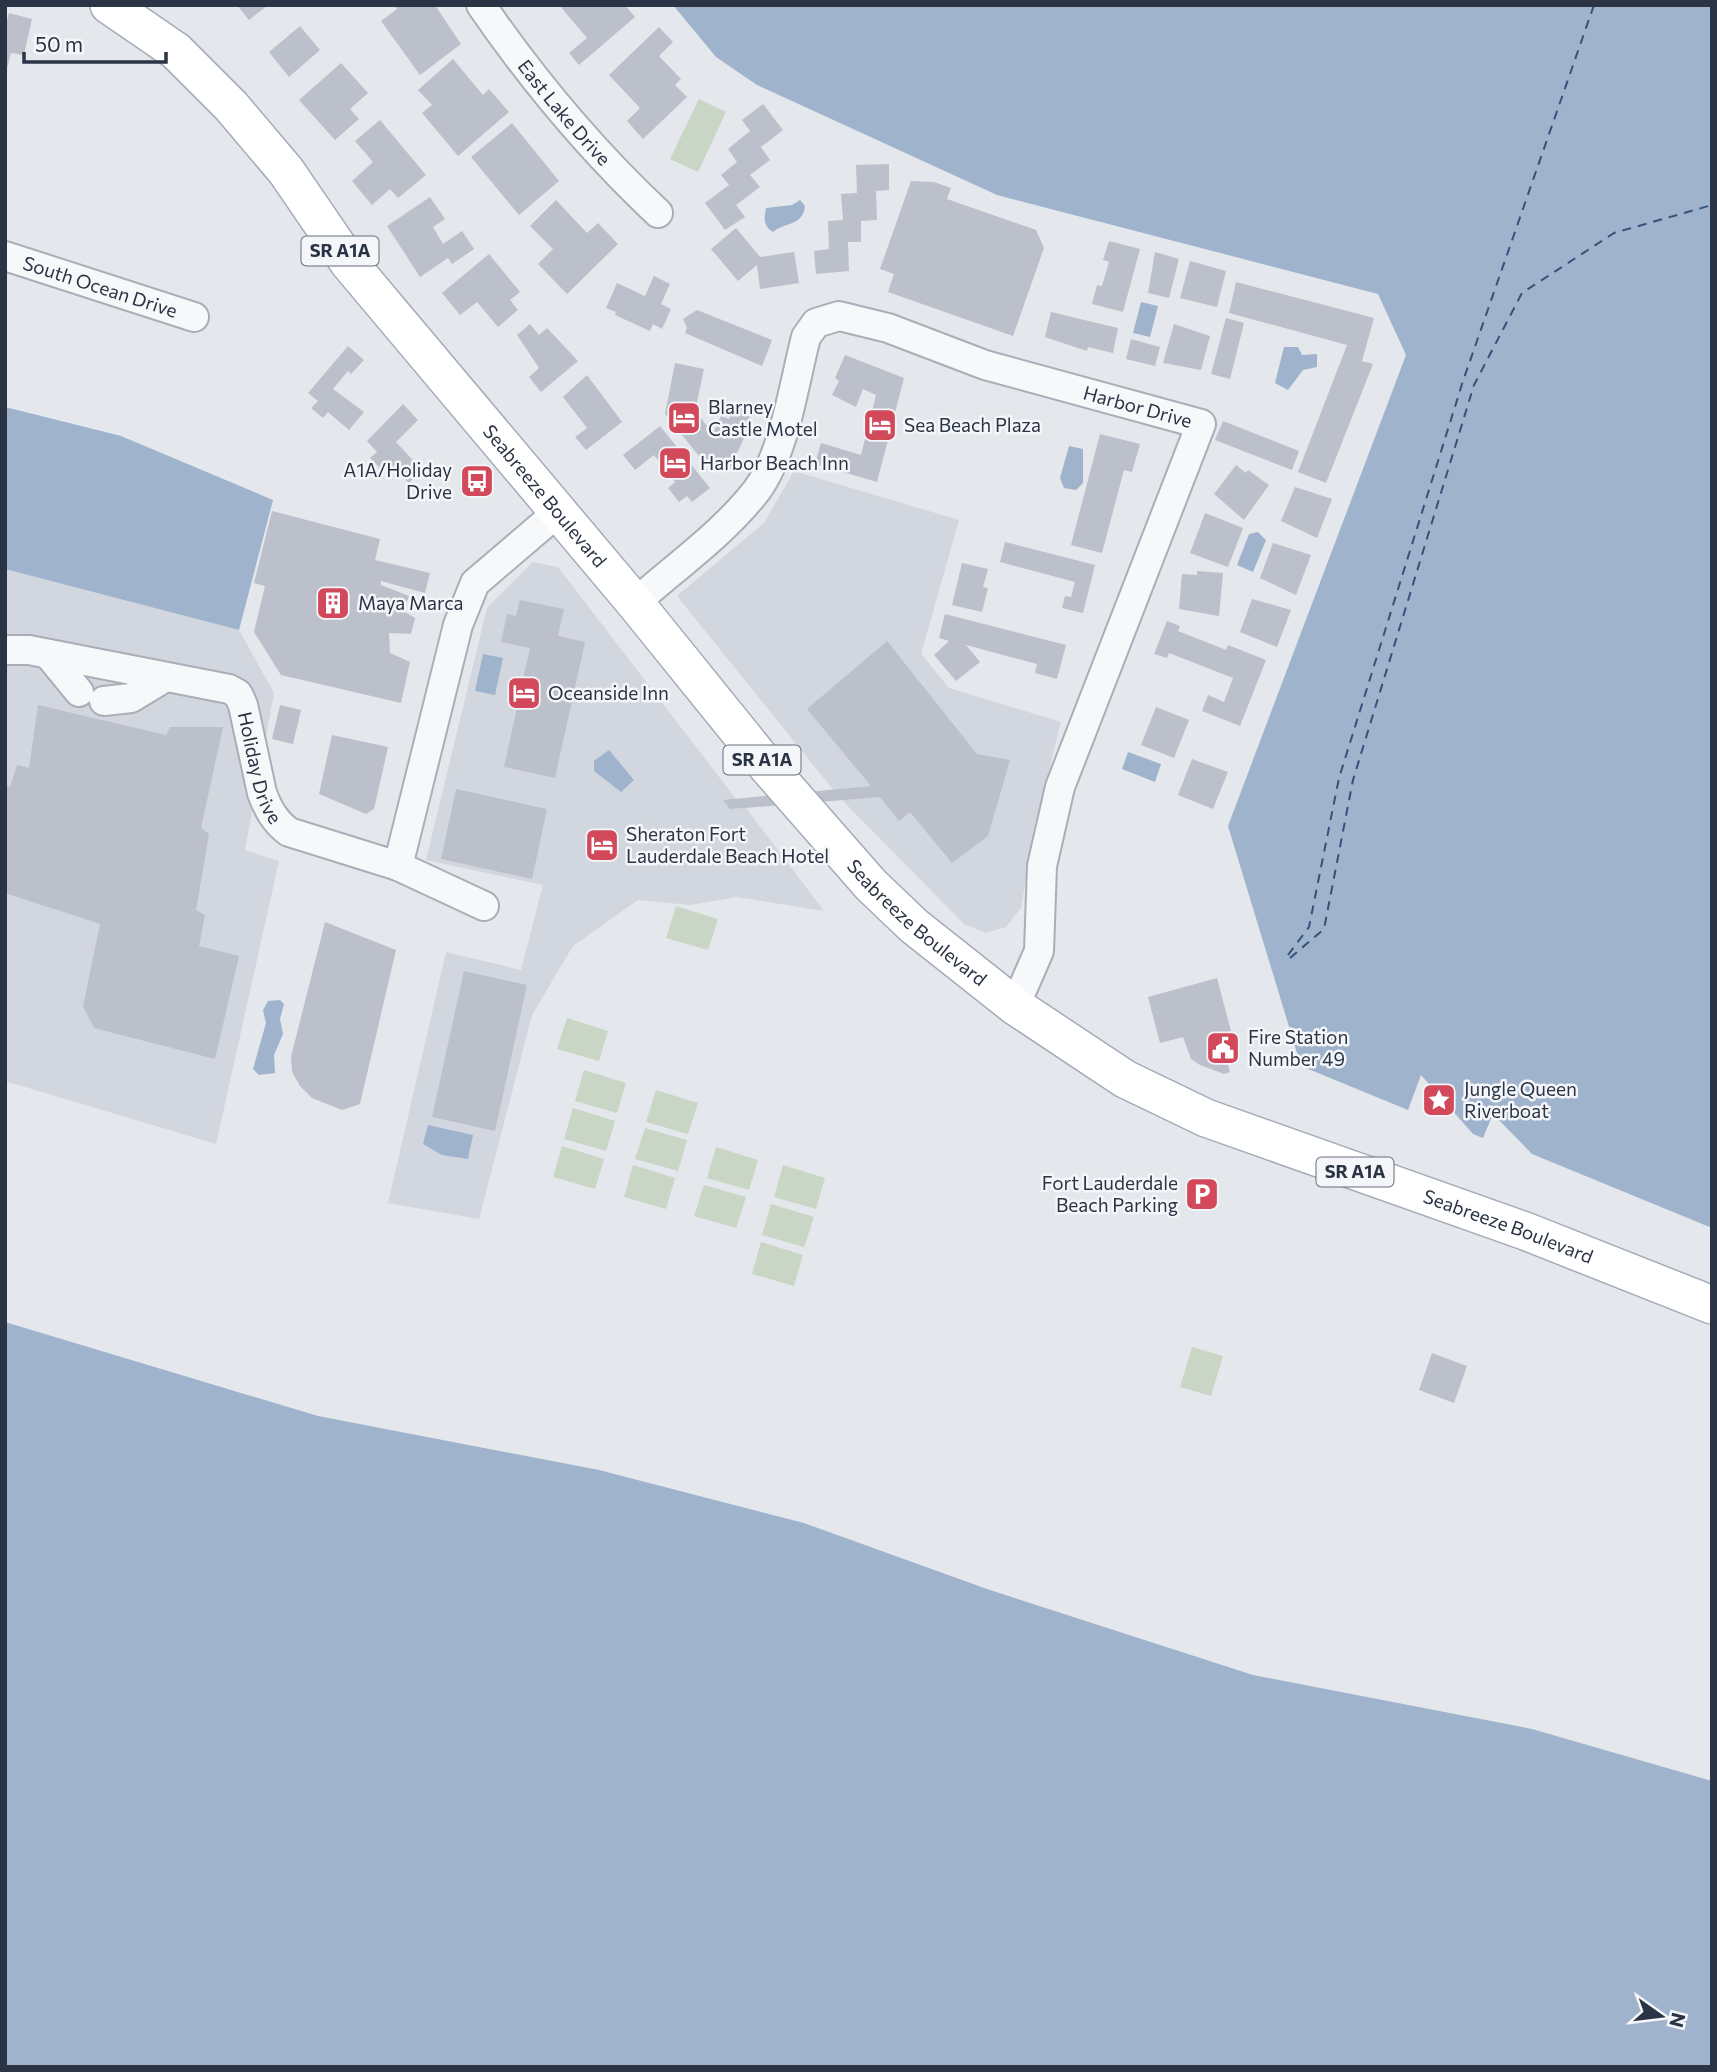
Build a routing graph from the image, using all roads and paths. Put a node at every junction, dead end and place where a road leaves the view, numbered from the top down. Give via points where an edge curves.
1 (109, 5) edge
2 (481, 5) edge
3 (658, 213) dead end
4 (5, 256) edge
5 (194, 317) dead end
6 (558, 512) junction
7 (635, 603) junction
8 (5, 650) edge
9 (48, 653) junction
10 (164, 678) junction
11 (398, 866) junction
12 (485, 906) dead end
13 (1015, 1006) junction
14 (1712, 1305) edge

1 - 6 main road, Seabreeze Boulevard / SR A1A via 176,51 231,106 286,171 349,263
2 - 3 street, East Lake Drive via 559,112
4 - 5 street, South Ocean Drive
6 - 7 main road, Seabreeze Boulevard / SR A1A
6 - 11 street via 475,583 458,625
7 - 13 main road, Seabreeze Boulevard / SR A1A via 871,885 914,926
7 - 13 street, Harbor Drive via 758,489 777,448 806,337 816,323 839,316 888,328 985,365 1201,424 1060,787 1042,866 1039,951
8 - 9 street, Holiday Drive
9 - 10 street, Holiday Drive
9 - 10 street via 91,696 131,698
10 - 11 street, Holiday Drive via 237,694 262,793 281,826
11 - 12 street, Holiday Drive
13 - 14 main road, Seabreeze Boulevard / SR A1A via 1125,1079 1206,1118 1525,1231

